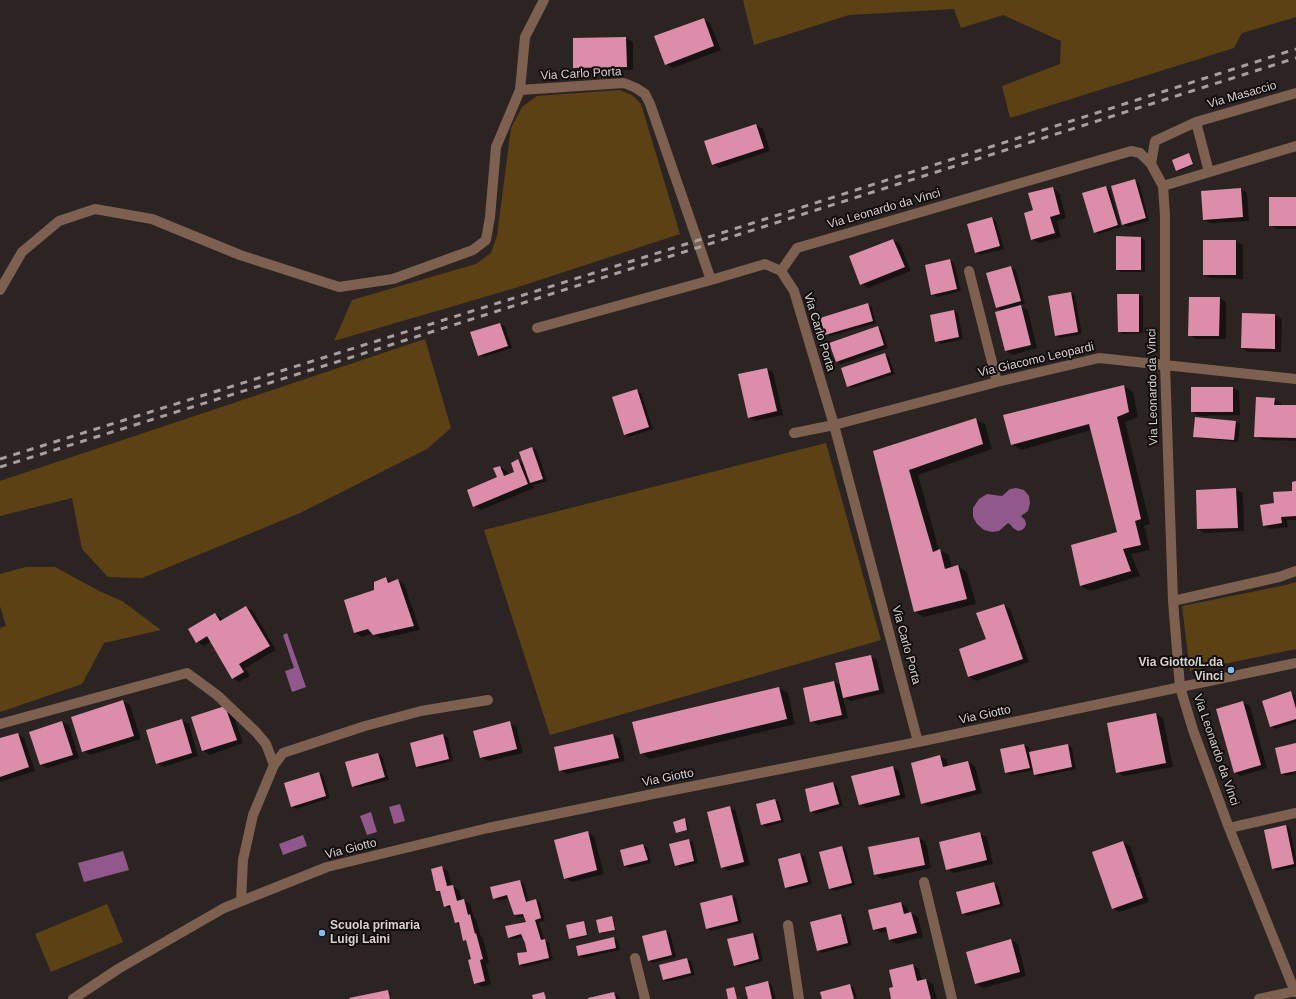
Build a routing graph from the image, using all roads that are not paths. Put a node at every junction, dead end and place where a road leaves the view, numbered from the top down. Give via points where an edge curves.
1 (544, 0) edge
2 (520, 90) junction
3 (1296, 93) edge
4 (1196, 122) junction
5 (1296, 146) edge
6 (1151, 164) junction
7 (1209, 172) junction
8 (1163, 186) junction
9 (781, 271) junction
10 (969, 271) dead end
11 (711, 280) junction
12 (0, 290) edge
13 (537, 328) dead end
14 (1165, 365) junction
15 (1296, 379) edge
16 (997, 382) junction
17 (834, 425) junction
18 (794, 433) dead end
19 (1296, 571) edge
20 (1173, 601) junction
21 (1296, 662) edge
22 (1180, 687) junction
23 (488, 700) dead end
24 (0, 724) edge
25 (918, 742) junction
26 (274, 765) junction
27 (1296, 813) edge
28 (1229, 828) junction
29 (924, 882) dead end
30 (241, 901) junction
31 (788, 925) dead end
32 (635, 958) dead end
33 (1296, 992) edge
34 (73, 999) edge
35 (645, 999) edge
36 (799, 999) edge
37 (952, 999) edge
38 (1259, 999) edge

1 - 2 street via 525,37
2 - 11 street, Via Carlo Porta via 624,83 645,94
2 - 12 street via 496,147 486,240 473,250 394,279 338,287 240,255 152,219 95,209 59,221 22,252
3 - 4 street, Via Masaccio
4 - 6 street, Via Masaccio via 1155,141
4 - 7 street, Via Masaccio
5 - 7 street
6 - 8 street, Via Leonardo da Vinci
6 - 9 street, Via Leonardo da Vinci via 1140,153 1131,151 797,248
7 - 8 street
8 - 14 street, Via Leonardo da Vinci
9 - 11 street via 764,264
9 - 17 street, Via Carlo Porta via 794,291
10 - 16 street
11 - 13 street
14 - 15 street, Via Giacomo Leopardi
14 - 16 street, Via Giacomo Leopardi via 1099,358
14 - 20 street, Via Leonardo da Vinci
16 - 17 street, Via Giacomo Leopardi
17 - 18 street, Via Giacomo Leopardi
17 - 25 street, Via Carlo Porta
19 - 20 street
20 - 22 street, Via Leonardo da Vinci
21 - 22 street, Via Giotto
22 - 25 street, Via Giotto
22 - 28 street, Via Leonardo da Vinci
23 - 26 street via 422,711 365,726 283,753
24 - 26 street via 187,673 217,696 256,732 266,744
25 - 30 street, Via Giotto via 488,828 327,867
26 - 30 street via 253,815 243,860
27 - 28 street
28 - 33 street, Via Leonardo da Vinci
29 - 37 street
30 - 34 street, Via Giotto via 224,908 118,969
31 - 36 street
32 - 35 street
33 - 38 street

